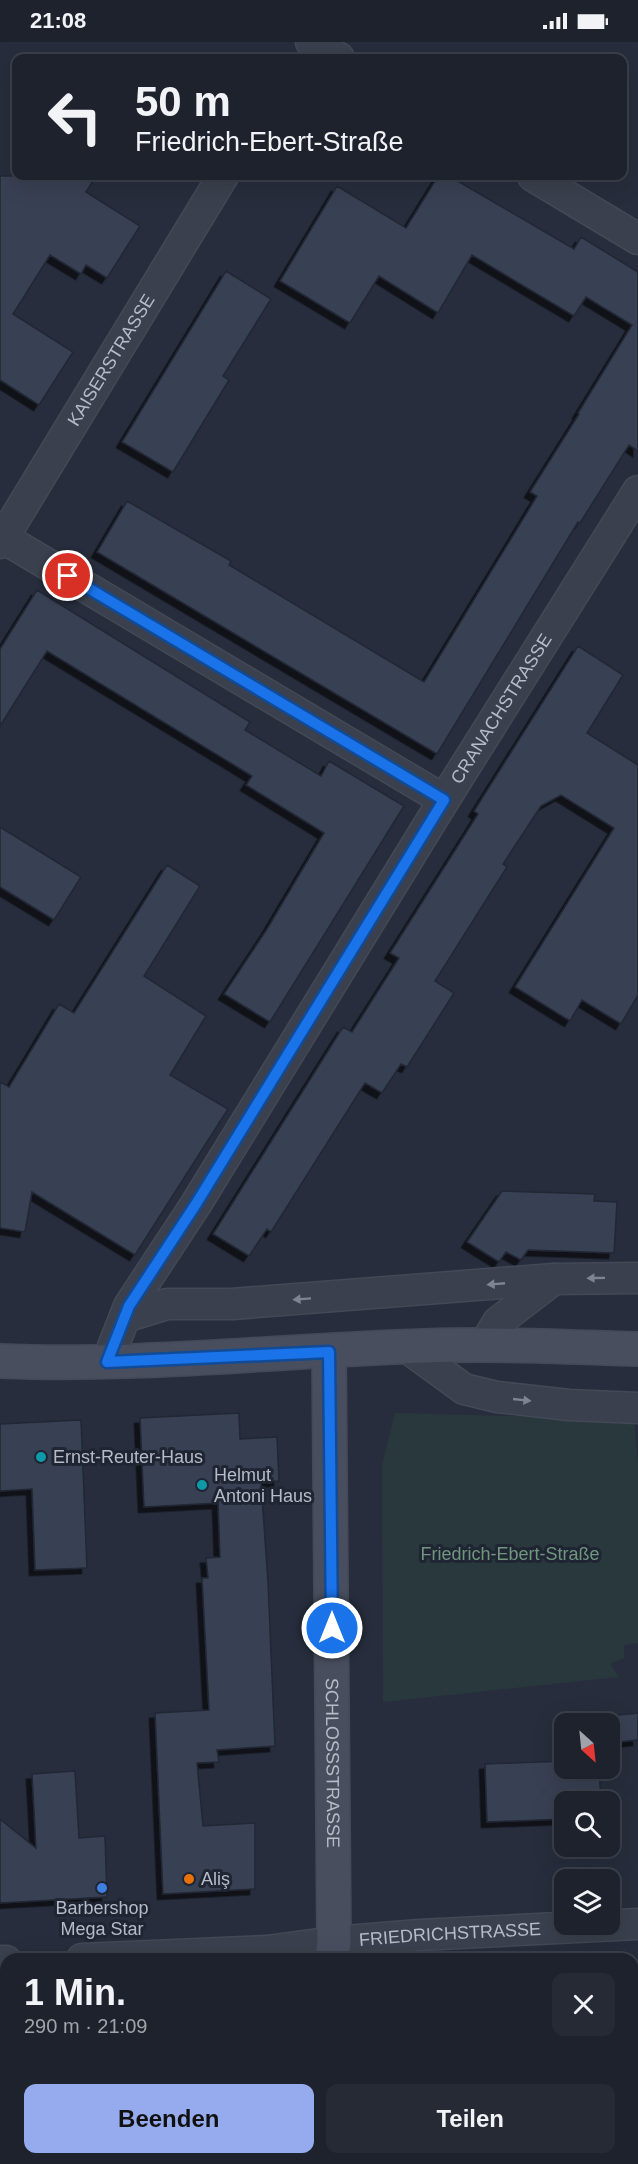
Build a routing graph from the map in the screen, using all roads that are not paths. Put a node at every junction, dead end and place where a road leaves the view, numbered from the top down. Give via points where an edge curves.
1 (311, 42) edge
2 (332, 54) edge
3 (221, 180) edge
4 (540, 180) edge
5 (638, 239) edge
6 (638, 491) edge
7 (1, 539) edge
8 (444, 800) junction
9 (638, 1278) edge
10 (554, 1279) junction
11 (125, 1317) junction
12 (485, 1344) junction
13 (405, 1346) junction
14 (638, 1349) edge
15 (329, 1352) junction
16 (0, 1361) edge
17 (107, 1362) junction
18 (638, 1408) edge
19 (638, 1924) edge
20 (333, 1951) edge
21 (229, 1953) edge

1 - 2 street
3 - 7 street, KAISERSTRASSE
4 - 5 street
6 - 8 street, CRANACHSTRASSE
7 - 8 street
8 - 11 street, CRANACHSTRASSE
9 -> 10 street
10 -> 11 street via 232,1304 167,1304
10 - 12 street via 498,1322
11 - 17 street, CRANACHSTRASSE
12 - 13 main road
12 - 14 main road
13 - 15 main road
13 -> 18 street via 464,1389 569,1405
15 - 17 main road
15 - 20 main road, SCHLOSSSTRASSE
16 - 17 main road
19 - 20 street, FRIEDRICHSTRASSE via 420,1935
20 - 21 street, FRIEDRICHSTRASSE

